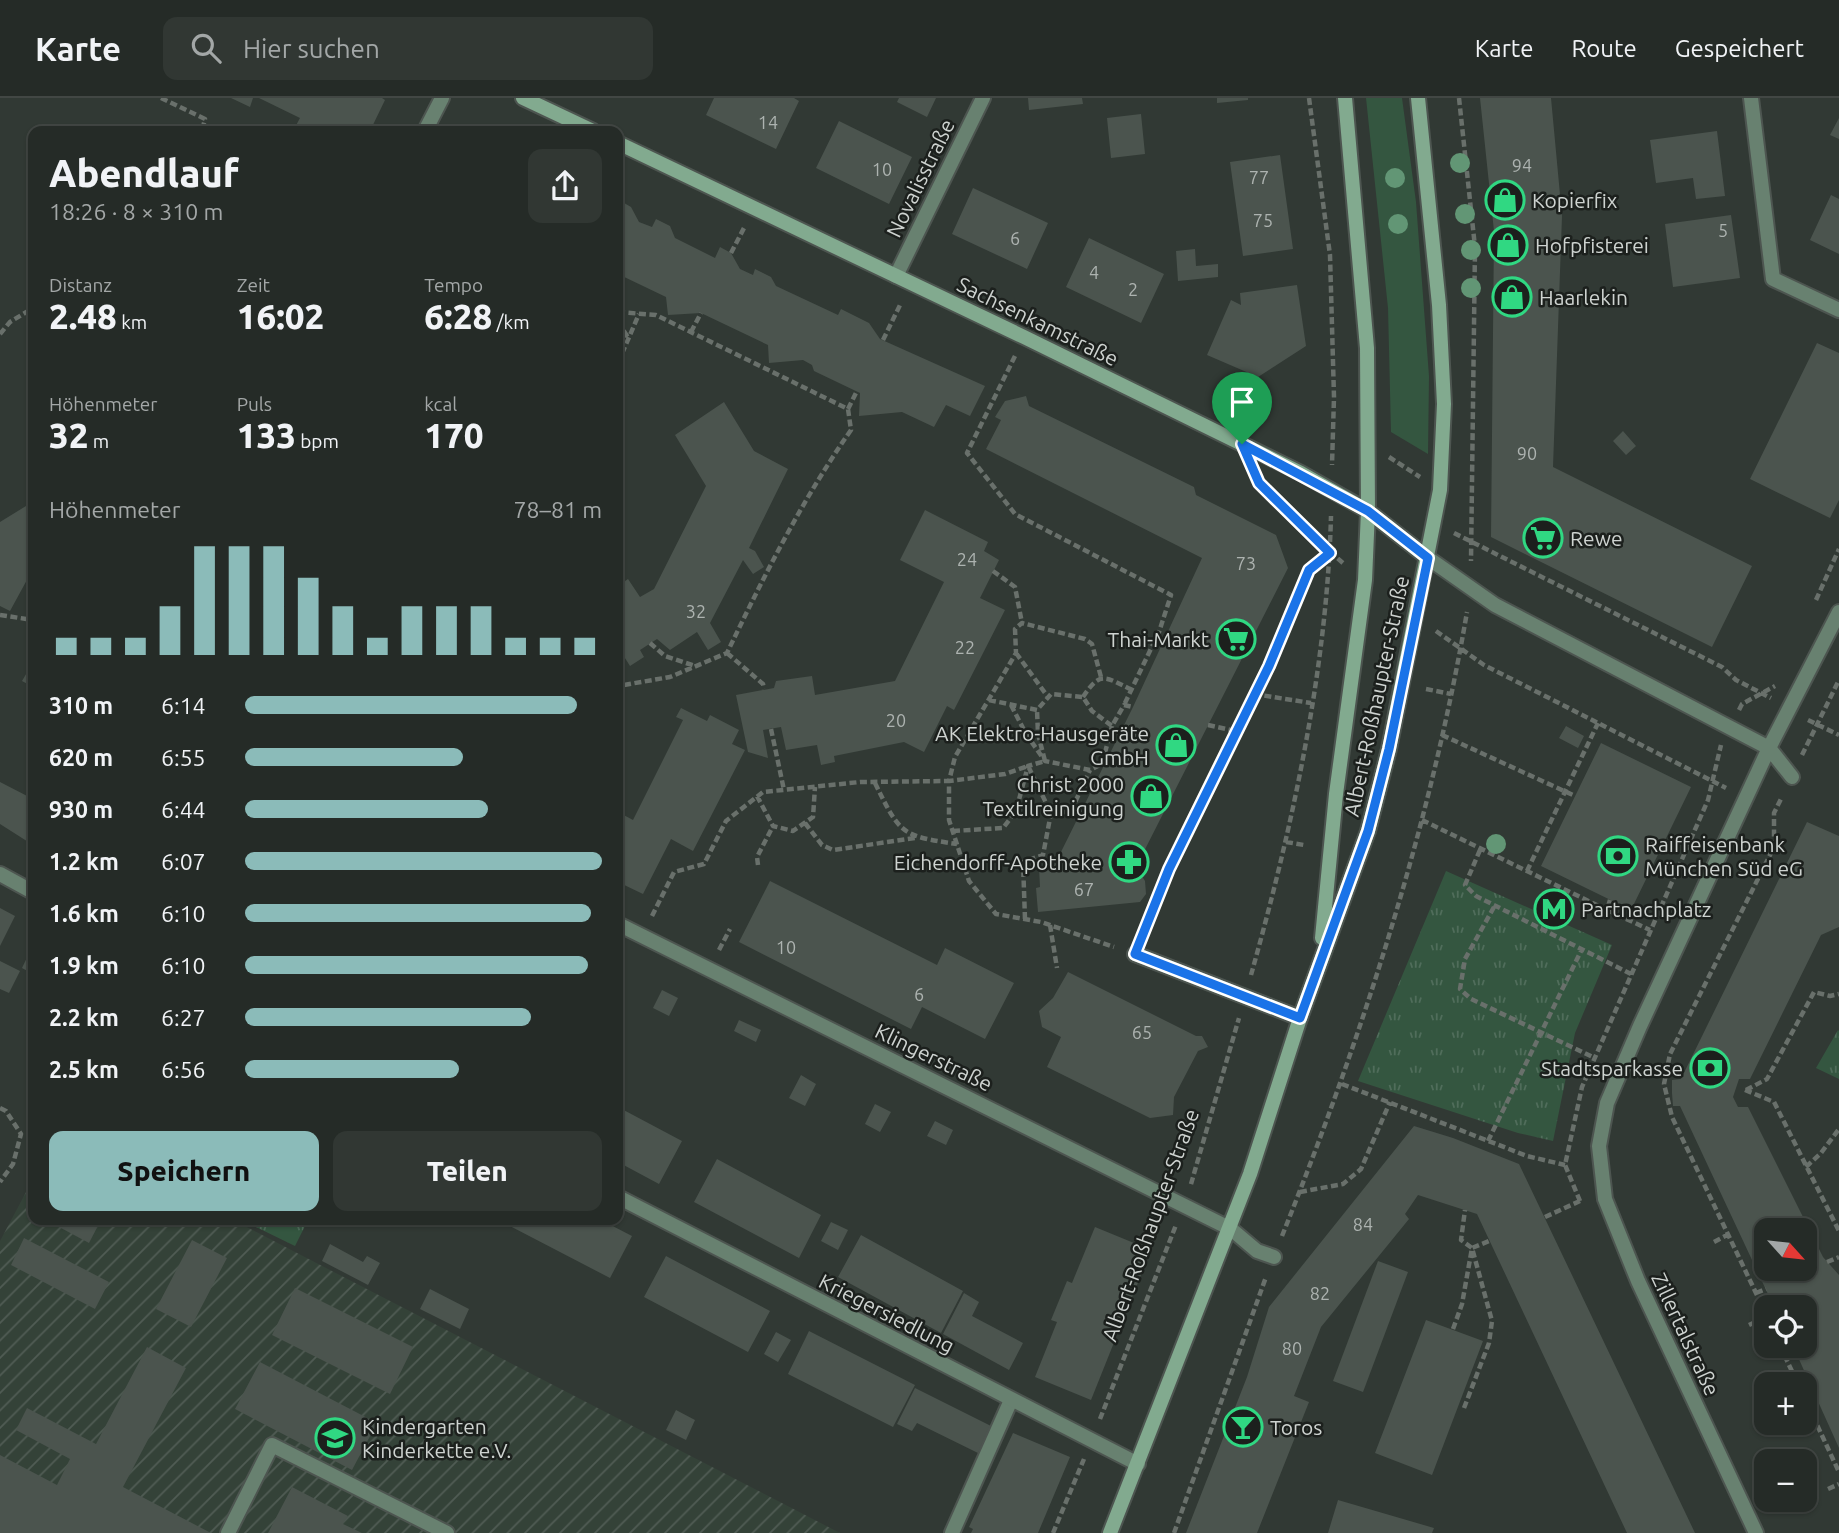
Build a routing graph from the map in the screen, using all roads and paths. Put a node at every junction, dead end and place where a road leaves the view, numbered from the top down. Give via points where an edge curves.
1 (161, 98) edge
2 (442, 98) edge
3 (523, 98) edge
4 (983, 98) edge
5 (1309, 98) edge
6 (1345, 98) edge
7 (1418, 98) edge
8 (1751, 98) edge
9 (203, 126) edge
10 (428, 126) edge
11 (582, 126) edge
12 (623, 145) edge
13 (896, 276) junction
14 (911, 284) junction
15 (1839, 310) edge
16 (28, 311) edge
17 (623, 312) edge
18 (701, 313) dead end
19 (639, 314) junction
20 (623, 329) edge
21 (691, 332) junction
22 (0, 334) edge
23 (1024, 337) junction
24 (630, 339) junction
25 (883, 340) dead end
26 (623, 353) edge
27 (857, 391) dead end
28 (849, 409) junction
29 (1366, 443) junction
30 (1242, 444) junction
31 (1440, 490) junction
32 (1368, 511) junction
33 (1473, 512) dead end
34 (1471, 541) dead end
35 (1839, 549) edge
36 (1330, 553) junction
37 (1428, 558) junction
38 (993, 571) dead end
39 (1365, 580) junction
40 (1822, 587) dead end
41 (1839, 612) edge
42 (0, 615) edge
43 (1416, 616) junction
44 (28, 619) edge
45 (1022, 623) junction
46 (650, 643) dead end
47 (727, 653) junction
48 (1016, 653) junction
49 (697, 666) junction
50 (1101, 677) junction
51 (1839, 680) edge
52 (623, 685) edge
53 (1426, 689) dead end
54 (764, 690) dead end
55 (1132, 690) junction
56 (1762, 692) dead end
57 (1254, 694) junction
58 (1451, 694) dead end
59 (1048, 697) junction
60 (1083, 697) junction
61 (989, 700) junction
62 (1311, 703) junction
63 (1011, 705) junction
64 (1124, 705) junction
65 (1133, 707) dead end
66 (1037, 710) junction
67 (1598, 723) junction
68 (1817, 724) junction
69 (1208, 725) dead end
70 (1112, 726) junction
71 (771, 729) dead end
72 (1235, 731) junction
73 (1442, 735) dead end
74 (1839, 735) edge
75 (1769, 748) junction
76 (1045, 761) junction
77 (1028, 766) junction
78 (1090, 770) junction
79 (1792, 777) junction
80 (949, 781) junction
81 (875, 783) junction
82 (815, 786) junction
83 (784, 790) junction
84 (1566, 790) junction
85 (757, 796) junction
86 (1575, 796) dead end
87 (1071, 811) junction
88 (1080, 811) dead end
89 (1051, 813) junction
90 (1422, 820) dead end
91 (805, 823) junction
92 (773, 826) junction
93 (953, 831) junction
94 (915, 838) junction
95 (1286, 842) junction
96 (957, 844) junction
97 (1304, 845) dead end
98 (1480, 850) junction
99 (758, 866) dead end
100 (1527, 871) junction
101 (0, 874) edge
102 (28, 889) edge
103 (1611, 900) dead end
104 (1494, 907) junction
105 (1607, 910) junction
106 (1025, 919) junction
107 (1050, 925) junction
108 (623, 926) edge
109 (1650, 930) junction
110 (642, 936) junction
111 (1582, 949) junction
112 (1135, 954) junction
113 (1320, 961) junction
114 (1057, 968) dead end
115 (1631, 974) junction
116 (1839, 994) edge
117 (1245, 998) junction
118 (1300, 1018) junction
119 (1542, 1032) junction
120 (1595, 1058) junction
121 (1342, 1084) dead end
122 (1390, 1102) junction
123 (0, 1108) edge
124 (1839, 1129) edge
125 (1488, 1141) junction
126 (1806, 1167) junction
127 (0, 1182) edge
128 (1299, 1192) dead end
129 (623, 1200) edge
130 (1580, 1201) dead end
131 (1184, 1204) junction
132 (1465, 1210) dead end
133 (1545, 1217) dead end
134 (1231, 1229) junction
135 (1839, 1231) edge
136 (1729, 1234) junction
137 (1489, 1241) dead end
138 (1714, 1242) dead end
139 (1472, 1248) junction
140 (1273, 1257) dead end
141 (1839, 1257) edge
142 (1827, 1262) dead end
143 (1766, 1289) dead end
144 (1756, 1293) joint
145 (1754, 1322) edge
146 (1749, 1325) dead end
147 (1453, 1329) dead end
148 (1011, 1400) junction
149 (1464, 1408) dead end
150 (1817, 1425) edge
151 (1091, 1441) junction
152 (1138, 1464) junction
153 (1839, 1472) edge
154 (1839, 1484) edge
155 (1828, 1489) dead end
156 (228, 1533) edge
157 (447, 1533) edge
158 (952, 1533) edge
159 (1053, 1533) edge
160 (1110, 1533) edge
161 (1756, 1533) edge

1 - 9 path via 205,119
2 - 10 street
3 - 11 main road
4 - 13 street, Novalisstraße
5 - 29 path via 1329,255 1333,422
6 - 29 main road, Albert-Roßhaupter-Straße via 1367,348
7 - 31 main road, Albert-Roßhaupter-Straße via 1440,318 1444,404
8 - 15 street via 1773,279
12 - 13 main road, Sachsenkamstraße
13 - 14 main road, Sachsenkamstraße
14 - 23 main road, Sachsenkamstraße
14 - 25 path
16 - 22 path
17 - 19 path
18 - 21 path
19 - 21 path via 656,315
19 - 24 path
20 - 24 path
21 - 28 path
23 - 30 main road, Sachsenkamstraße
23 - 55 path via 967,453 1015,514 1171,595
24 - 26 path
27 - 28 path
28 - 47 path via 851,430 768,567
29 - 31 path
29 - 32 main road, Albert-Roßhaupter-Straße
30 - 32 main road, Sachsenkamstraße
30 - 36 path via 1259,483
31 - 33 path
31 - 37 main road, Albert-Roßhaupter-Straße
32 - 37 main road, Sachsenkamstraße
32 - 39 main road, Albert-Roßhaupter-Straße
34 - 56 path via 1722,667 1736,680
35 - 40 path
36 - 39 path
36 - 57 path via 1309,570
36 - 62 path, Albert-Roßhaupter-Straße
37 - 43 main road, Albert-Roßhaupter-Straße
37 - 75 street via 1495,606
38 - 45 path via 1015,587
39 - 113 main road, Albert-Roßhaupter-Straße via 1336,794
41 - 75 street
42 - 44 path
43 - 67 path via 1484,666
43 - 113 main road, Albert-Roßhaupter-Straße via 1368,831
45 - 48 path via 1016,629
45 - 50 path via 1085,639 1092,644
46 - 49 path via 666,656
47 - 49 path
47 - 54 path via 763,684
48 - 59 path
48 - 61 path
49 - 52 path via 670,677
50 - 55 path
50 - 60 path
51 - 68 path
53 - 58 path
55 - 64 path
57 - 62 path
57 - 72 path
59 - 60 path
59 - 66 path
60 - 70 path via 1092,711
61 - 63 path
61 - 80 path via 955,757
62 - 95 path, Albert-Roßhaupter-Straße via 1311,728
63 - 66 path
63 - 76 path
64 - 65 path
64 - 70 path
66 - 76 path
67 - 84 path
67 - 109 path via 1710,779 1708,800
68 - 74 path
68 - 79 path
69 - 72 path
70 - 78 path via 1102,764
71 - 83 path
72 - 112 path via 1169,869
73 - 84 path
75 - 79 street
75 - 161 street, Zillertalstraße via 1640,1026 1608,1103 1599,1146 1605,1199 1638,1281
76 - 77 path
76 - 78 path
77 - 80 path via 1005,774
77 - 89 path
77 - 93 path via 1016,811 1003,828
78 - 87 path
79 - 136 path via 1774,813 1774,846 1666,1069 1664,1084 1672,1117
80 - 81 path
80 - 93 path
81 - 82 path
81 - 94 path via 894,822
82 - 83 path
82 - 91 path via 813,817
83 - 85 path
84 - 86 path
84 - 100 path
85 - 92 path
85 - 110 path via 726,821 704,864 674,873
87 - 88 path
87 - 89 path
89 - 106 path via 1043,855 1023,862
90 - 98 path
91 - 92 path via 793,831
91 - 94 path via 822,845 833,850
92 - 99 path via 757,857
93 - 96 path
94 - 96 path
95 - 97 path
95 - 117 path, Albert-Roßhaupter-Straße
96 - 106 path via 969,881 996,914
98 - 100 path
98 - 104 path via 1465,885
100 - 105 path
101 - 102 street
103 - 105 path
104 - 111 path
104 - 119 path via 1465,959 1460,989 1471,999
105 - 109 path
106 - 107 path
107 - 112 path
107 - 114 path
108 - 110 street, Klingerstraße
109 - 115 path
110 - 131 street, Klingerstraße
111 - 115 path
111 - 119 path
112 - 117 street
113 - 118 main road, Albert-Roßhaupter-Straße
115 - 120 path
116 - 126 path via 1814,992 1767,1079 1745,1090 1774,1102
117 - 118 street
117 - 131 path, Albert-Roßhaupter-Straße
118 - 134 main road, Albert-Roßhaupter-Straße
119 - 120 path
119 - 125 path
120 - 125 path via 1582,1087 1565,1164
121 - 122 path
122 - 125 path
122 - 128 path via 1361,1169 1343,1184
123 - 127 path via 21,1134 13,1164
124 - 126 path
126 - 135 path
129 - 148 street, Kriegersiedlung
130 - 133 path
131 - 134 street, Klingerstraße
131 - 151 path, Albert-Roßhaupter-Straße
132 - 139 path via 1461,1240
134 - 140 street, Klingerstraße via 1257,1251
134 - 152 main road, Albert-Roßhaupter-Straße
136 - 138 path
136 - 144 path
137 - 139 path
139 - 147 path
139 - 149 path via 1492,1321 1489,1343
141 - 142 path
143 - 144 path
145 - 146 path
148 - 151 street, Kriegersiedlung
148 - 158 street
150 - 153 path
151 - 152 street, Kriegersiedlung
151 - 159 path, Albert-Roßhaupter-Straße
152 - 160 main road, Albert-Roßhaupter-Straße
154 - 155 path
156 - 157 street via 272,1445

